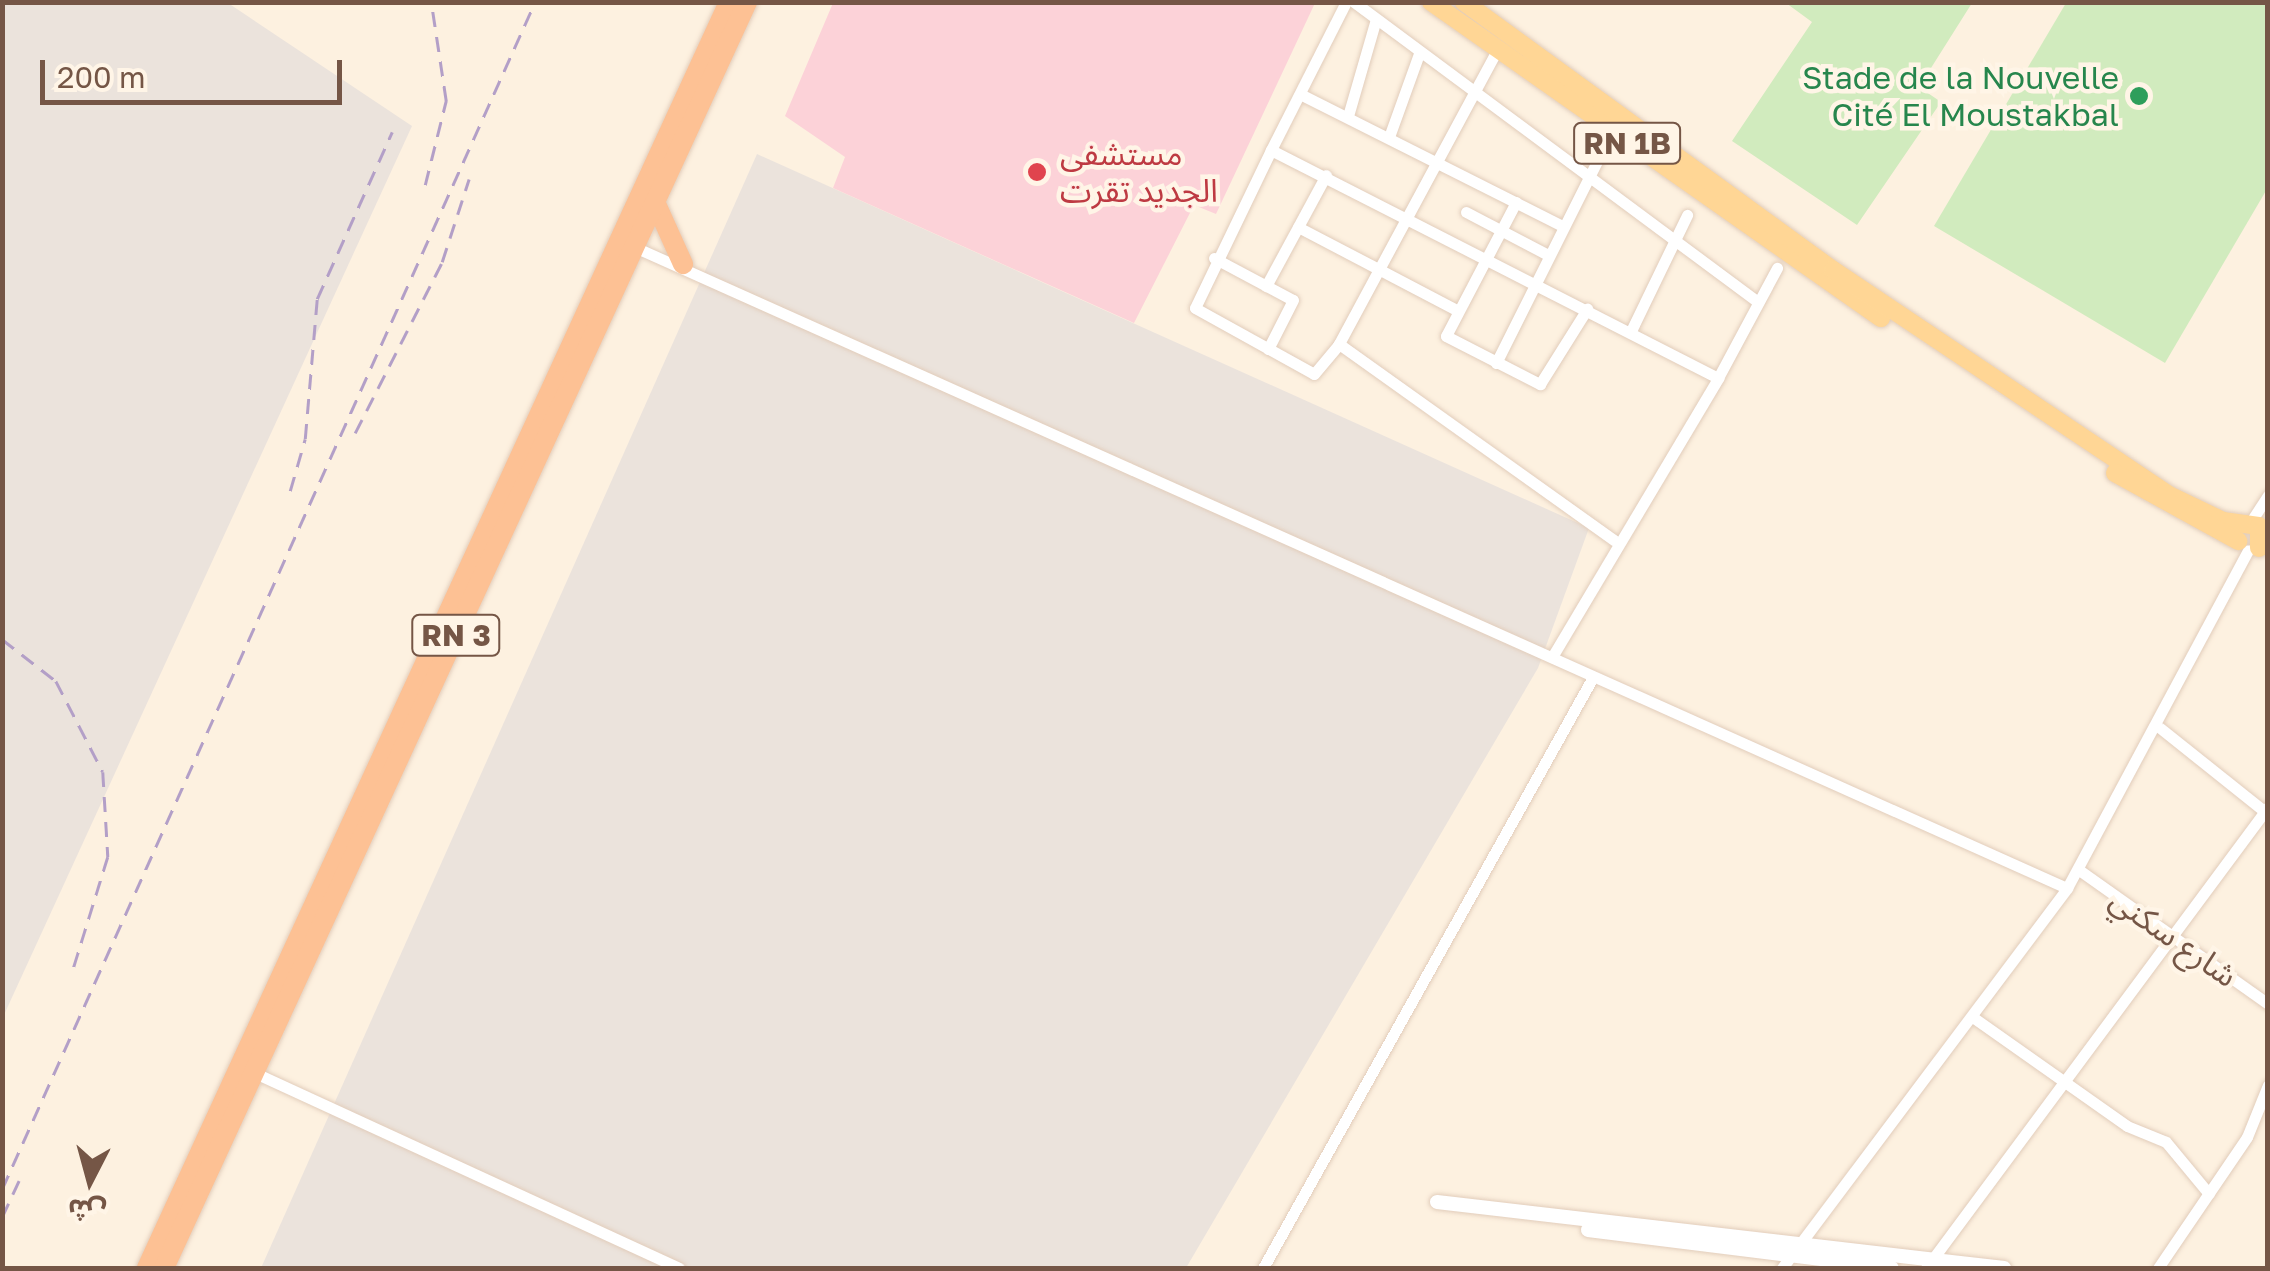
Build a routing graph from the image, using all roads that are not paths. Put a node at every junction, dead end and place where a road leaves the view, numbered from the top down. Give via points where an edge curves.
1 (729, 2) edge
2 (748, 2) edge
3 (1346, 2) edge
4 (1354, 2) edge
5 (1431, 2) edge
6 (1464, 2) edge
7 (1376, 18) junction
8 (1420, 51) junction
9 (1496, 52) junction
10 (1473, 90) junction
11 (1300, 94) junction
12 (1348, 116) junction
13 (1389, 136) junction
14 (1270, 150) junction
15 (1602, 153) dead end
16 (1436, 160) junction
17 (1326, 175) junction
18 (1588, 176) junction
19 (656, 200) junction
20 (1516, 202) junction
21 (1466, 212) dead end
22 (1408, 215) junction
23 (1687, 215) dead end
24 (1298, 226) junction
25 (1563, 226) junction
26 (1500, 230) junction
27 (1675, 240) junction
28 (626, 244) junction
29 (1548, 255) junction
30 (1214, 258) junction
31 (1484, 258) junction
32 (684, 264) junction
33 (1380, 268) junction
34 (1777, 268) dead end
35 (1830, 275) junction
36 (1533, 283) junction
37 (1266, 286) junction
38 (1758, 302) junction
39 (1456, 308) junction
40 (1587, 309) junction
41 (1632, 330) junction
42 (1338, 344) junction
43 (1268, 349) junction
44 (1496, 362) junction
45 (1718, 378) junction
46 (517, 482) junction
47 (2268, 495) edge
48 (2257, 537) edge
49 (1614, 540) junction
50 (1552, 657) junction
51 (1593, 677) junction
52 (2160, 728) junction
53 (2266, 809) edge
54 (2079, 870) junction
55 (2067, 888) junction
56 (2174, 933) junction
57 (2268, 1004) edge
58 (1974, 1018) junction
59 (254, 1072) junction
60 (2062, 1082) junction
61 (2268, 1086) edge
62 (2209, 1194) junction
63 (1804, 1244) junction
64 (1792, 1256) junction
65 (1930, 1264) edge
66 (147, 1268) edge
67 (164, 1268) edge
68 (679, 1268) edge
69 (1263, 1268) edge
70 (1782, 1268) edge
71 (1892, 1268) edge
72 (2004, 1268) edge
73 (2158, 1268) edge

1 - 28 highway, RN 3
2 - 19 highway, RN 3
3 - 11 street
4 - 7 street
5 - 9 main road, RN 1B
6 - 35 main road, RN 1B
7 - 8 street
7 - 12 street
8 - 10 street
8 - 13 street
9 - 10 street
9 - 35 main road, RN 1B
10 - 16 street
10 - 18 street
11 - 12 street
11 - 14 street
12 - 13 street
13 - 16 street
14 - 17 street
14 - 30 street
15 - 18 street
16 - 20 street
16 - 22 street
17 - 22 street
17 - 24 street
18 - 25 street
18 - 27 street
19 - 28 highway, RN 3
19 - 32 highway via 664,238
20 - 25 street
20 - 26 street
21 - 26 street
22 - 31 street
22 - 33 street
23 - 27 street
24 - 33 street
24 - 37 street
25 - 29 street
26 - 29 street
26 - 31 street
27 - 38 street
27 - 41 street
28 - 32 street
28 - 46 highway, RN 3
29 - 36 street
30 - 37 street
30 - 43 street via 1198,314
31 - 36 street
31 - 39 street
32 - 50 street
33 - 39 street
33 - 42 street
34 - 38 street
35 - 48 main road, RN 1B via 2165,508
36 - 40 street
36 - 44 street
37 - 43 street via 1293,300
38 - 45 street
39 - 44 street via 1446,336
40 - 41 street
40 - 44 street via 1544,384
41 - 45 street
42 - 43 street via 1318,374
42 - 49 street
45 - 49 street
46 - 59 highway, RN 3
46 - 66 highway, RN 3
47 - 48 street
48 - 52 street
49 - 50 street
50 - 51 street
51 - 55 street
51 - 69 street
52 - 53 street
52 - 54 street
53 - 56 street
54 - 55 street
54 - 56 street, شارع سكني
55 - 58 street
56 - 57 street, شارع سكني
56 - 60 street
58 - 60 street
58 - 63 street
59 - 67 highway, RN 3
59 - 68 street
60 - 62 street via 2166,1142
60 - 65 street
61 - 62 street
62 - 73 street
63 - 64 street
63 - 64 street via 1436,1202
63 - 65 street
64 - 70 street
64 - 71 street
65 - 72 street

